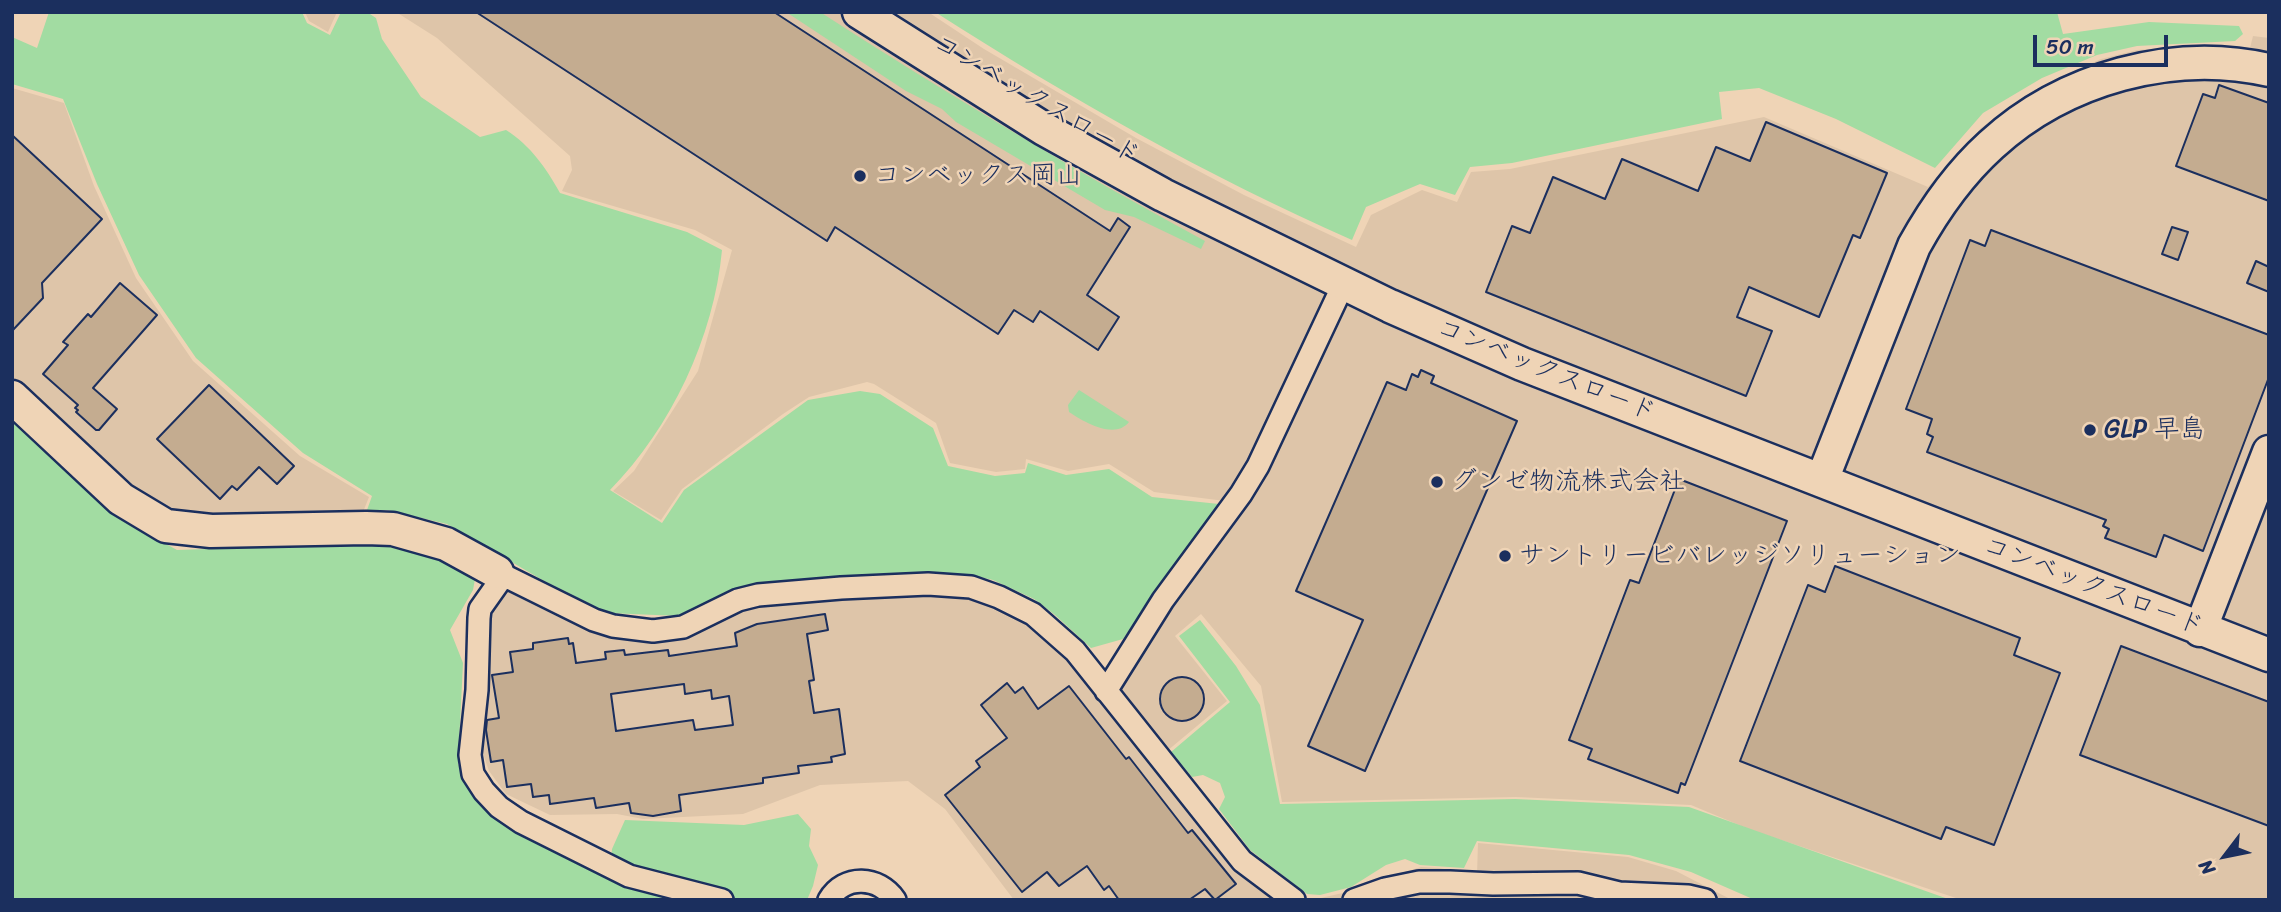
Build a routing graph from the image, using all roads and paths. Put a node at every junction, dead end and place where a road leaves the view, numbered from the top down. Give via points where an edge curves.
1 (859, 12) edge
2 (891, 12) edge
3 (2269, 70) edge
4 (1343, 285) junction
5 (12, 397) edge
6 (2269, 452) edge
7 (1826, 471) junction
8 (500, 574) junction
9 (2204, 620) junction
10 (2269, 634) edge
11 (2269, 655) edge
12 (1107, 691) junction
13 (831, 895) edge
14 (1279, 896) edge
15 (722, 900) edge
16 (814, 900) edge
17 (895, 900) edge
18 (1354, 900) edge
19 (1705, 900) edge

1 - 4 street, コンベックスロード via 1044,129
2 - 7 street, コンベックスロード via 1053,114 1398,291
3 - 7 street via 2203,62 2124,73 2055,101 1992,143 1933,212 1914,246
4 - 7 street, コンベックスロード via 1522,364
4 - 12 street via 1258,466 1163,600
5 - 8 street via 121,499 166,526 211,531 393,529 446,544
6 - 9 street
7 - 9 street, コンベックスロード
8 - 12 street via 594,620 653,631 683,626 758,595 841,587 971,587 1033,614 1075,651
8 - 15 street via 479,618 470,755 473,774 484,791 522,822 629,876
9 - 10 street, コンベックスロード
9 - 11 street, コンベックスロード
12 - 14 street via 1242,861
13 - 16 street
13 - 17 street via 854,882 872,881
18 - 19 street via 1433,881 1578,883 1619,893

